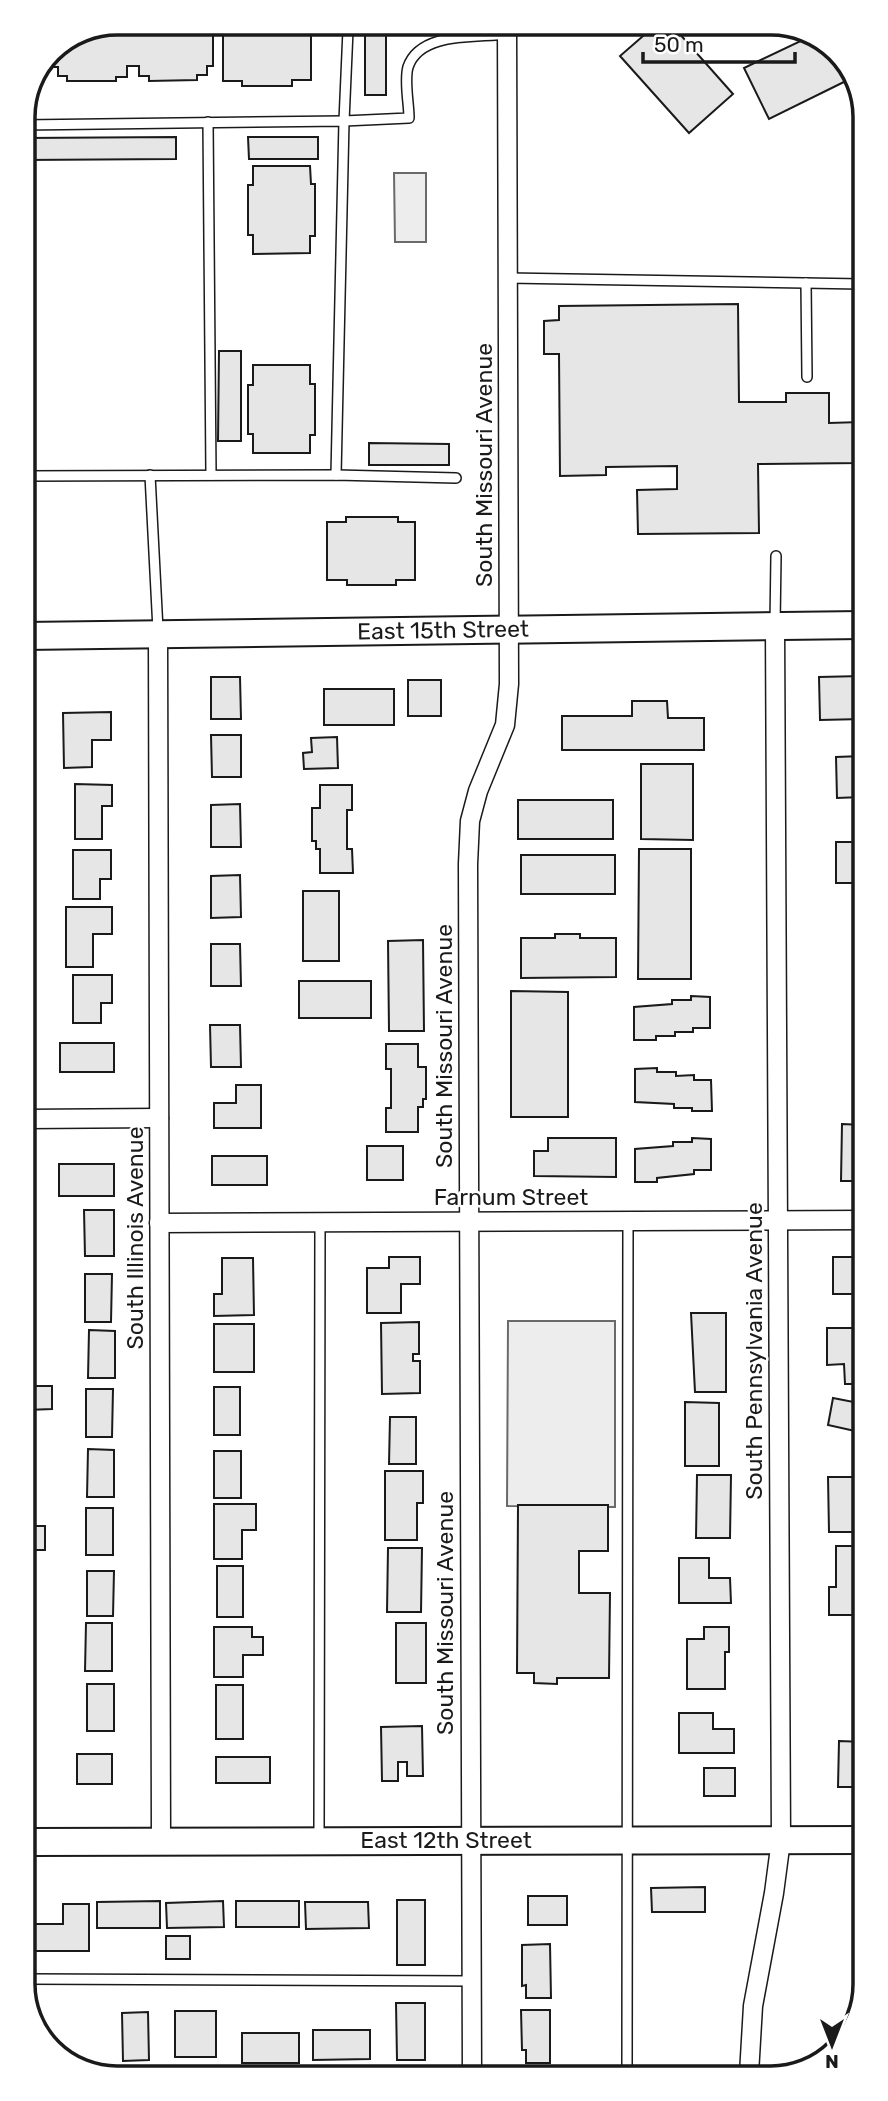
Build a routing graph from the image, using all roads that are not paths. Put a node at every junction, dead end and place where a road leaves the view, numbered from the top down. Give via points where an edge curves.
1 (348, 35) edge
2 (466, 35) edge
3 (508, 35) edge
4 (344, 121) junction
5 (208, 122) junction
6 (35, 125) edge
7 (508, 278) junction
8 (806, 283) junction
9 (853, 284) edge
10 (807, 377) dead end
11 (150, 475) junction
12 (211, 475) junction
13 (336, 475) junction
14 (35, 476) edge
15 (456, 478) dead end
16 (776, 556) dead end
17 (853, 625) edge
18 (775, 626) junction
19 (508, 629) junction
20 (158, 634) junction
21 (35, 636) edge
22 (159, 1118) junction
23 (35, 1119) edge
24 (778, 1219) junction
25 (853, 1220) edge
26 (628, 1221) junction
27 (470, 1222) junction
28 (159, 1223) junction
29 (320, 1223) junction
30 (626, 1839) junction
31 (470, 1840) junction
32 (781, 1840) junction
33 (853, 1840) edge
34 (162, 1841) junction
35 (319, 1841) junction
36 (35, 1842) edge
37 (35, 1979) edge
38 (473, 1981) junction
39 (472, 2066) edge
40 (627, 2066) edge
41 (749, 2066) edge

1 - 4 lane
2 - 4 lane via 420,49 407,68 410,117
3 - 7 street, South Missouri Avenue
4 - 5 lane
4 - 13 lane
5 - 6 lane
5 - 12 lane
7 - 8 lane
7 - 19 street, South Missouri Avenue
8 - 9 lane
8 - 10 lane
11 - 12 lane
11 - 14 lane
11 - 20 lane
12 - 13 lane
13 - 15 lane
16 - 18 lane
17 - 18 street, East 15th Street
18 - 19 street, East 15th Street
18 - 24 street, South Pennsylvania Avenue
19 - 20 street, East 15th Street
19 - 27 street, South Missouri Avenue via 505,724 470,821
20 - 21 street, East 15th Street
20 - 22 street, South Illinois Avenue
22 - 23 street
22 - 28 street, South Illinois Avenue
24 - 25 street, Farnum Street
24 - 26 street, Farnum Street
24 - 32 street, South Pennsylvania Avenue
26 - 27 street, Farnum Street
26 - 30 lane
27 - 29 street, Farnum Street
27 - 31 street, South Missouri Avenue
28 - 29 street, Farnum Street
28 - 34 street, South Illinois Avenue
29 - 35 lane
30 - 31 street, East 12th Street
30 - 32 street, East 12th Street
30 - 40 lane
31 - 35 street, East 12th Street
31 - 38 street, South Missouri Avenue
32 - 33 street, East 12th Street
32 - 41 street, South Pennsylvania Avenue via 753,2006
34 - 35 street, East 12th Street
34 - 36 street, East 12th Street
37 - 38 lane
38 - 39 street, South Missouri Avenue

